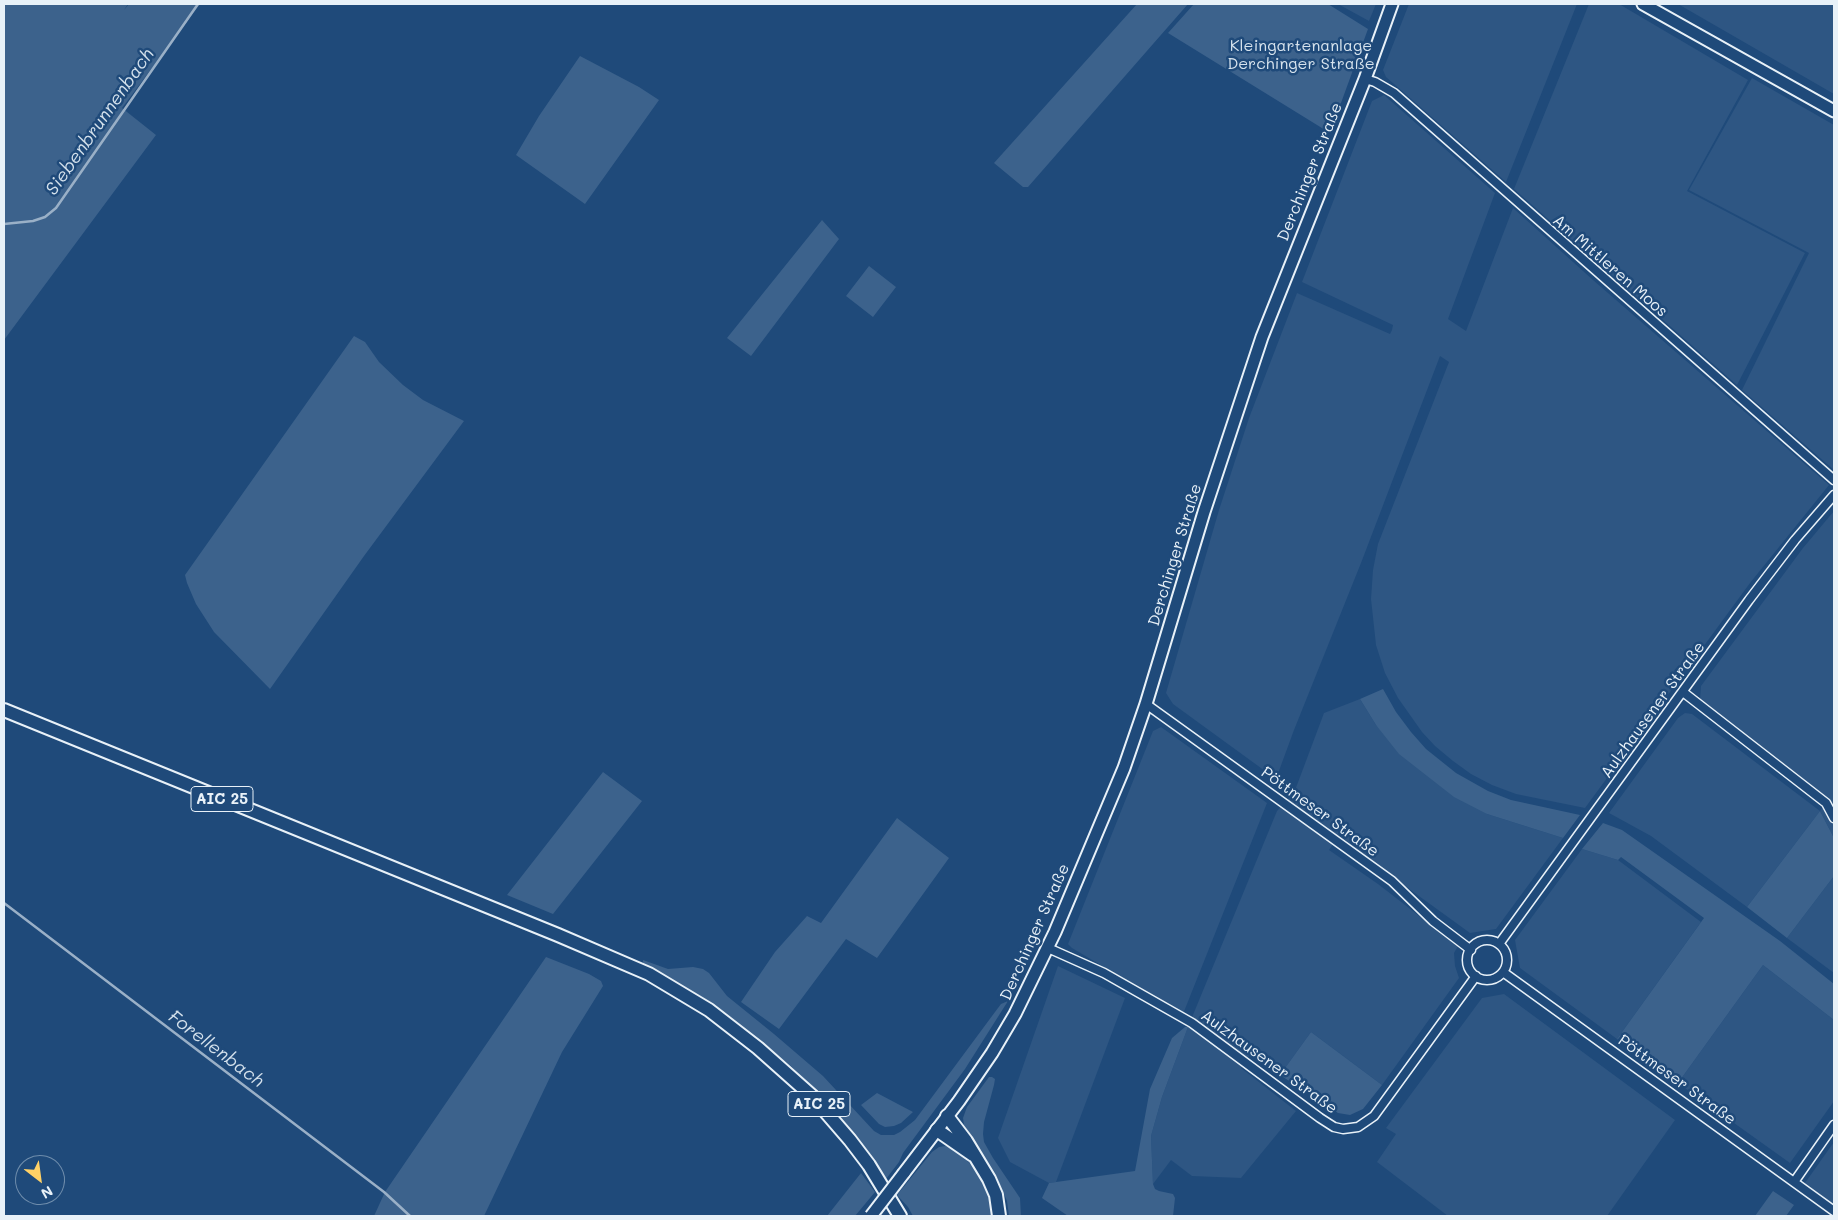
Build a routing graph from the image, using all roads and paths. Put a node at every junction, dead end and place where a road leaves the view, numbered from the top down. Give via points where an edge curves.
1 (1392, 4) edge
2 (1643, 4) edge
3 (1365, 79) junction
4 (1834, 111) edge
5 (1834, 480) edge
6 (1834, 494) edge
7 (1683, 692) junction
8 (1146, 704) junction
9 (4, 710) edge
10 (1834, 818) edge
11 (1499, 944) junction
12 (1048, 948) junction
13 (1471, 950) junction
14 (1503, 972) junction
15 (1476, 976) junction
16 (947, 1116) junction
17 (1834, 1125) edge
18 (937, 1130) junction
19 (977, 1158) junction
20 (1794, 1182) junction
21 (1834, 1211) edge
22 (870, 1216) edge
23 (900, 1216) edge
24 (999, 1216) edge

1 - 3 main road, Derchinger Straße
2 - 4 main road
3 - 5 street, Am Mittleren Moos via 1394,93
3 - 8 main road, Derchinger Straße via 1262,337 1204,512
6 - 7 street, Aulzhausener Straße via 1795,540
7 - 10 street via 1826,804
7 - 11 street, Aulzhausener Straße
8 - 12 main road, Derchinger Straße via 1124,768
8 - 13 street, Pöttmeser Straße via 1392,881 1433,921
9 - 23 main road, AIC 25 via 649,974 709,1010 812,1096 869,1165
11 - 13 street via 1484,941
11 - 14 street via 1507,960
12 - 15 street, Aulzhausener Straße via 1104,973 1192,1023 1320,1118 1342,1129 1358,1127 1374,1116
12 - 16 main road, Derchinger Straße via 1007,1028
13 - 15 street via 1469,967
14 - 15 street via 1494,979
14 - 20 street, Pöttmeser Straße
16 - 18 main road, Derchinger Straße
16 - 19 main road
17 - 20 street
18 - 19 main road
18 - 22 main road, Derchinger Straße, bridge
19 - 24 main road via 996,1195
20 - 21 street, Pöttmeser Straße

